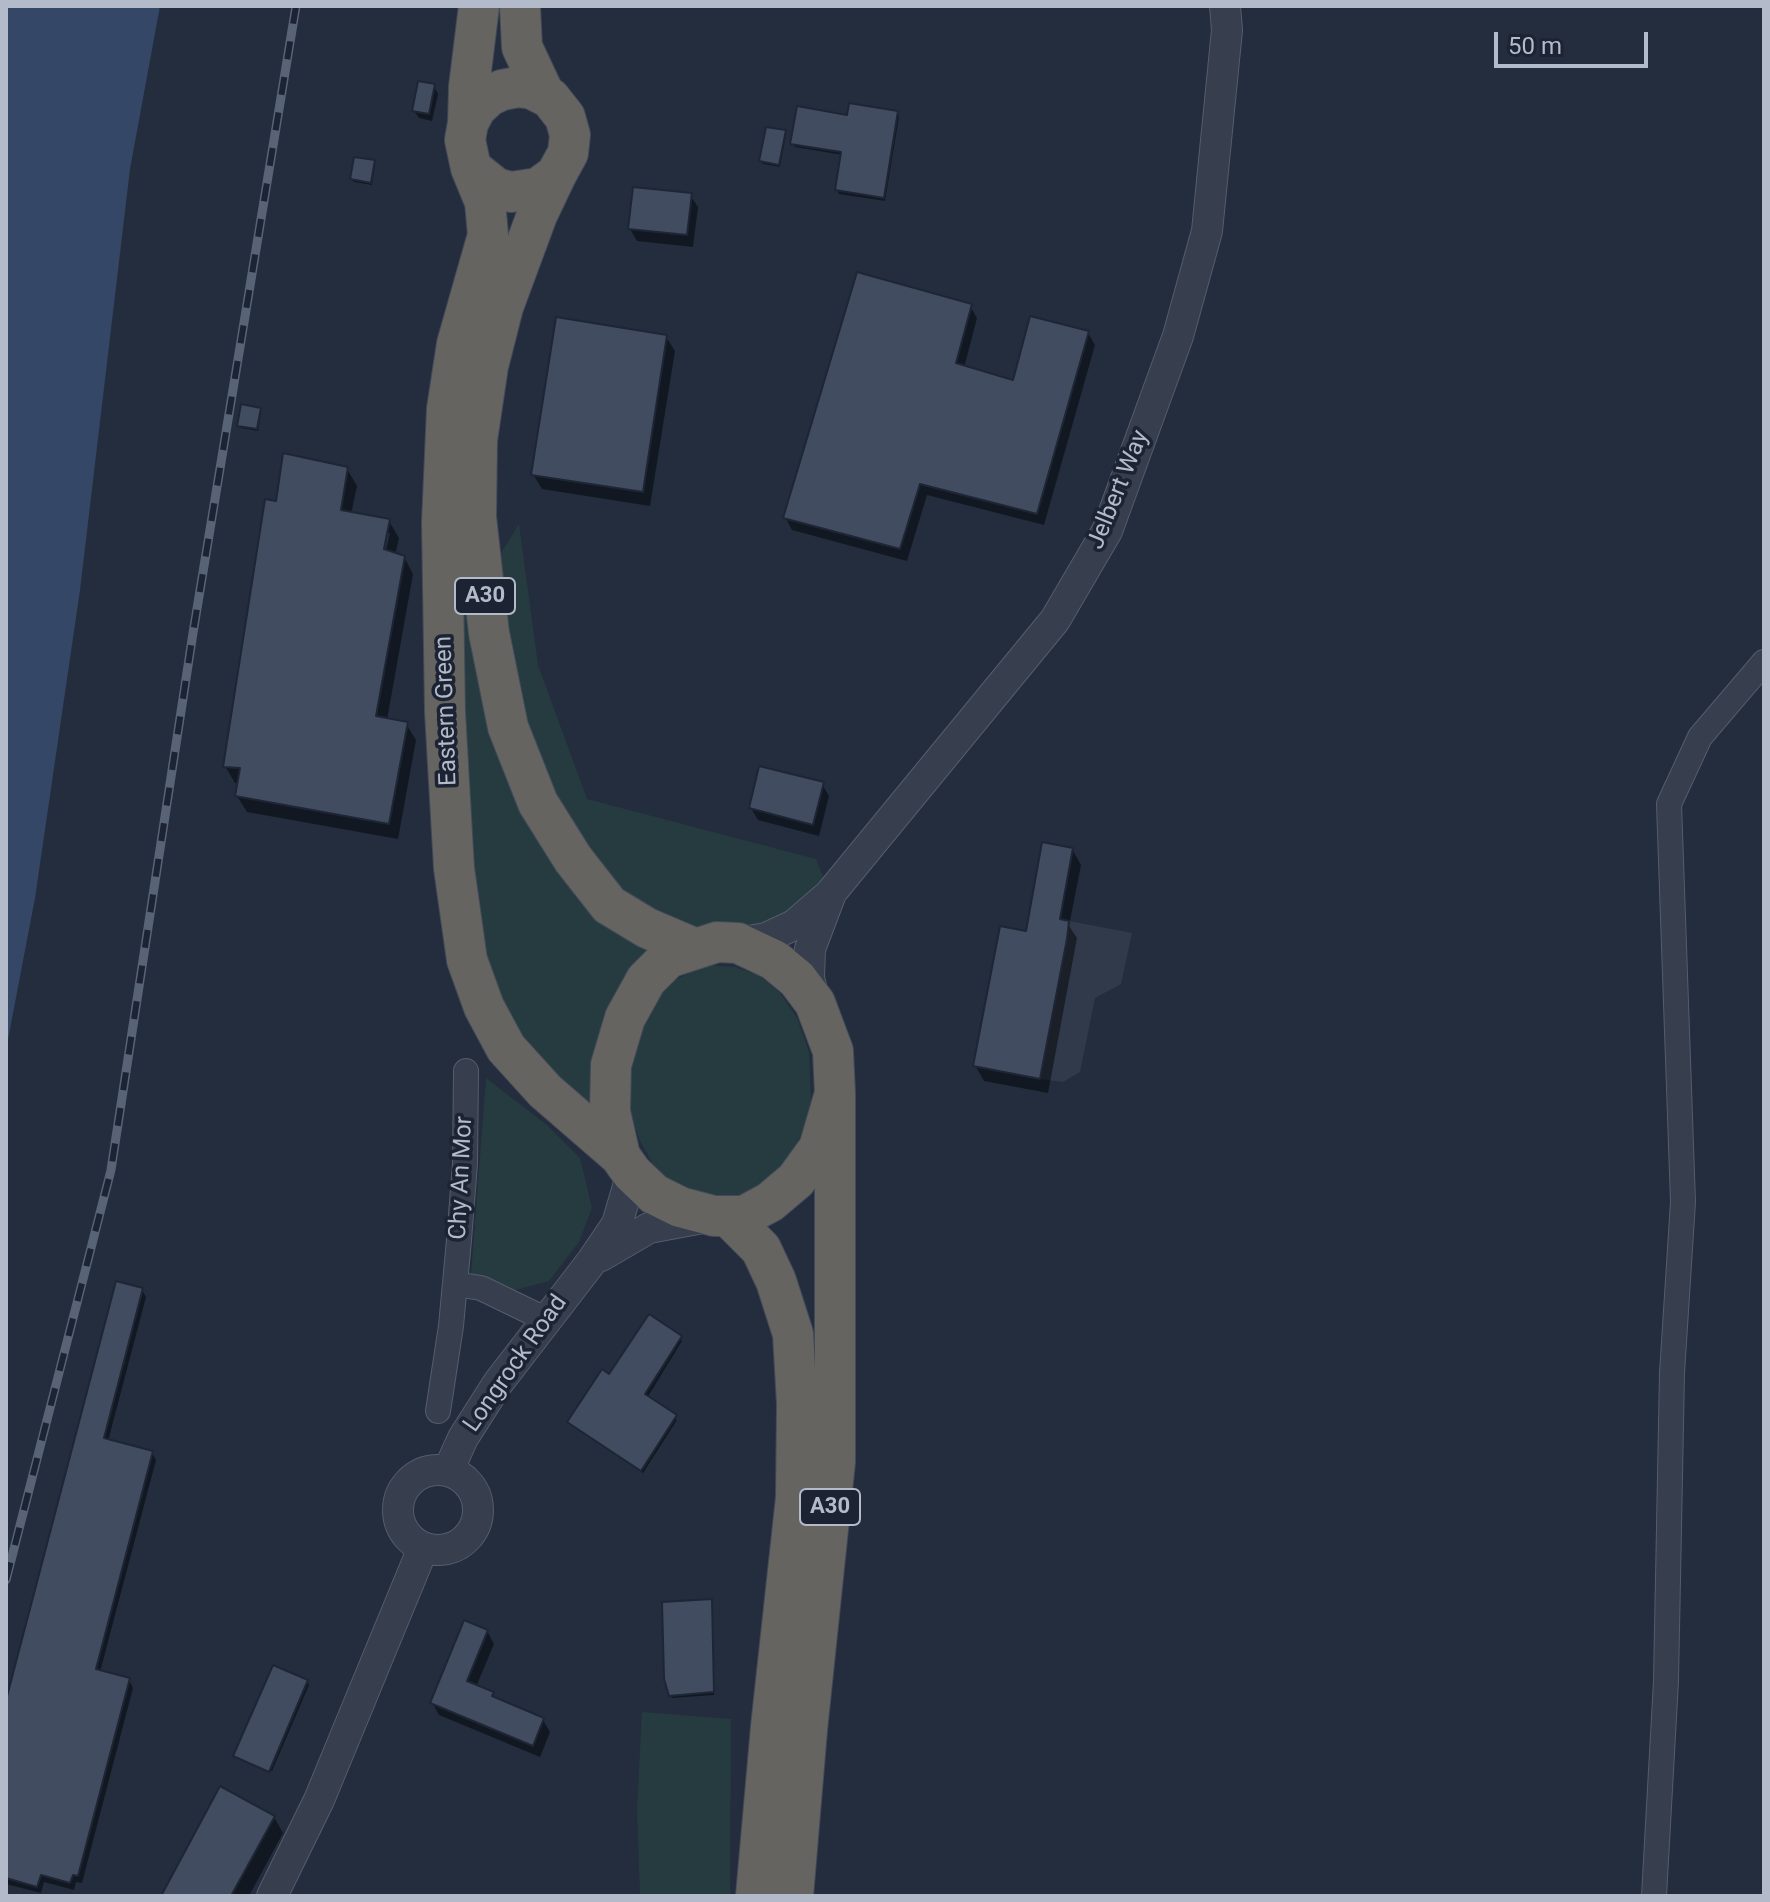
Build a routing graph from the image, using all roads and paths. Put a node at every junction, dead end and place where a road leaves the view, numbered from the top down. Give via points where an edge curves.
1 (479, 6) edge
2 (520, 6) edge
3 (1225, 6) edge
4 (544, 94) junction
5 (468, 123) junction
6 (471, 168) junction
7 (556, 175) junction
8 (1764, 662) edge
9 (830, 894) junction
10 (738, 943) junction
11 (694, 948) junction
12 (815, 1003) junction
13 (466, 1071) dead end
14 (835, 1093) junction
15 (626, 1164) junction
16 (721, 1216) junction
17 (592, 1261) junction
18 (455, 1284) junction
19 (545, 1319) junction
20 (438, 1411) dead end
21 (448, 1471) junction
22 (423, 1548) junction
23 (272, 1896) edge
24 (756, 1896) edge
25 (793, 1896) edge
26 (1654, 1896) edge

1 - 5 highway
2 - 4 highway via 522,47
3 - 9 street, Jelbert Way via 1207,231 1178,336 1107,531 1055,620
4 - 5 highway via 518,87 502,90 476,108
4 - 7 highway via 565,117 570,135 568,153
5 - 6 highway via 465,140
6 - 7 highway via 496,188 511,192 538,188
6 - 15 highway, Eastern Green / A30 via 485,202 488,235 455,357 442,522 445,712 454,868 467,960 506,1048
7 - 11 highway, Eastern Green / A30 via 503,307 479,425 476,517 489,633 508,727 538,803 573,859 609,905
8 - 26 street via 1700,737 1669,804 1683,1202
9 - 10 street, Jelbert Way via 794,925
9 - 12 street, Jelbert Way via 810,949
10 - 11 highway
10 - 12 highway via 774,960
11 - 15 highway via 668,958 646,980 625,1018 611,1065 610,1112
12 - 14 highway via 833,1051
13 - 18 street, Chy An Mor
14 - 16 highway via 819,1148 796,1180 744,1216
14 - 25 highway, A30 via 835,1462
15 - 16 highway via 654,1194 680,1207
15 - 17 street, Longrock Road via 617,1224
16 - 17 street, Longrock Road via 649,1228
16 - 24 highway, A30 via 761,1249 776,1281 793,1334 797,1404 796,1498
17 - 19 street, Longrock Road
18 - 19 street via 481,1288
18 - 20 street, Chy An Mor
19 - 21 street, Longrock Road via 470,1427
21 - 22 street via 429,1471 411,1479 400,1495 399,1520
21 - 22 street via 460,1477 477,1499 474,1527 447,1549
22 - 23 street via 319,1800

